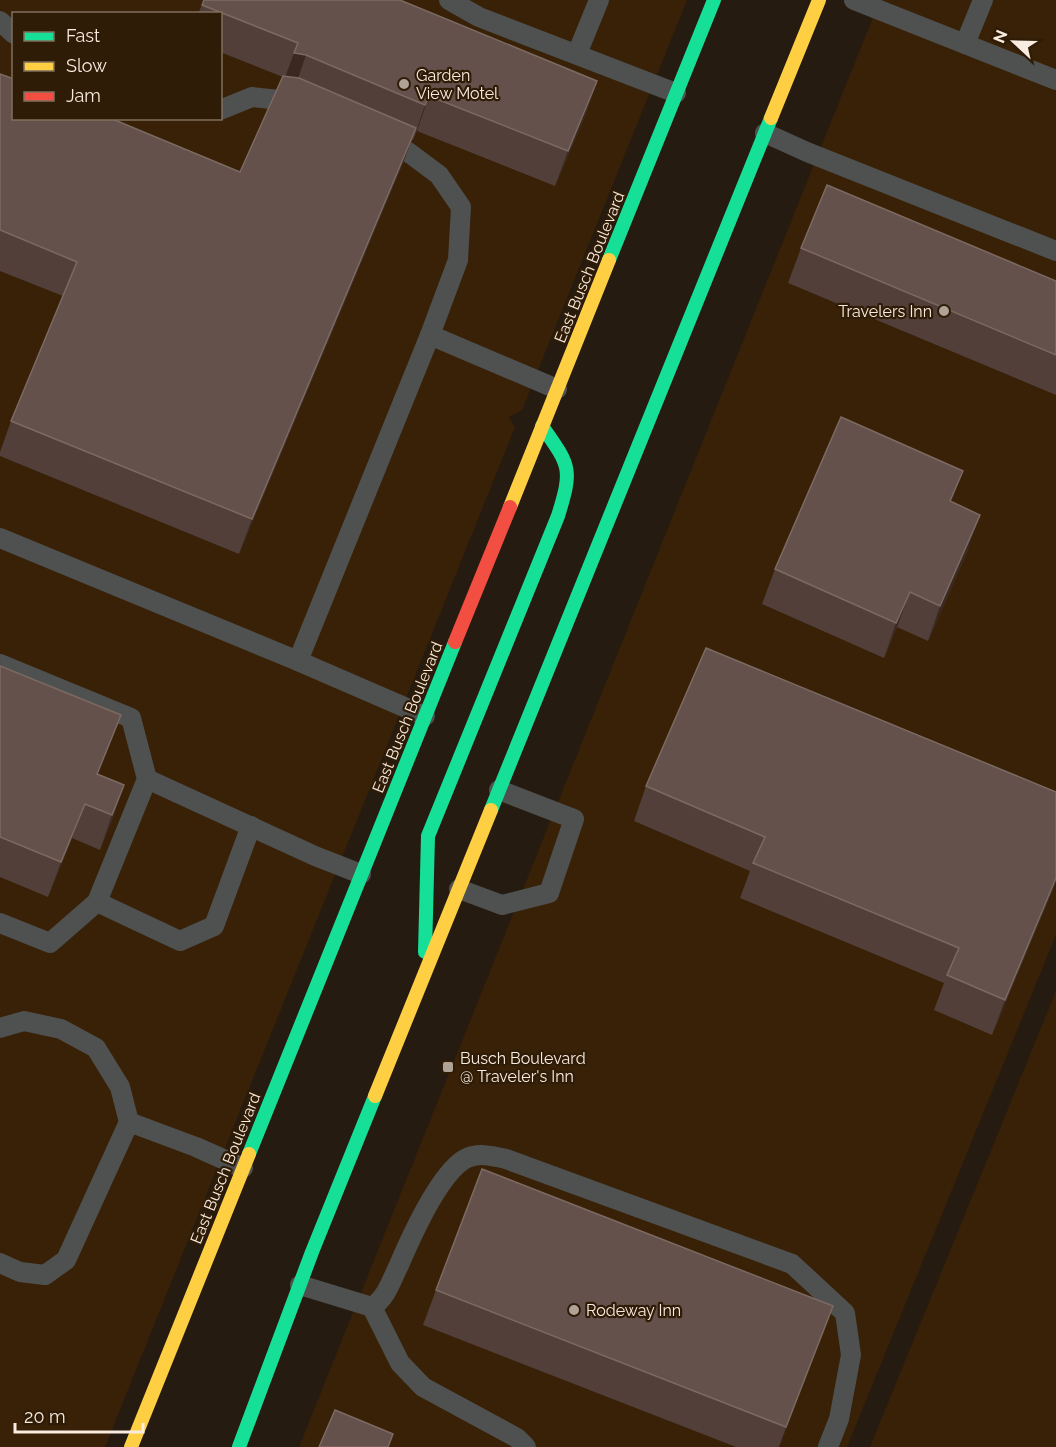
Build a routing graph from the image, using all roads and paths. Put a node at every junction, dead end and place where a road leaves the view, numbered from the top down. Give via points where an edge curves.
1 (449, 0) edge
2 (599, 0) edge
3 (714, 0) edge
4 (819, 0) edge
5 (854, 0) edge
6 (983, 0) edge
7 (0, 21) edge
8 (12, 32) edge
9 (965, 44) junction
10 (577, 54) junction
11 (1056, 80) edge
12 (676, 93) junction
13 (222, 109) edge
14 (320, 114) edge
15 (362, 132) edge
16 (765, 133) junction
17 (1056, 251) edge
18 (430, 335) junction
19 (557, 389) junction
20 (542, 426) junction
21 (0, 538) edge
22 (298, 661) junction
23 (0, 664) edge
24 (425, 716) junction
25 (147, 779) junction
26 (499, 790) junction
27 (251, 826) junction
28 (361, 874) junction
29 (459, 889) junction
30 (97, 902) junction
31 (0, 923) edge
32 (424, 975) junction
33 (0, 1028) edge
34 (129, 1122) junction
35 (243, 1168) junction
36 (0, 1263) edge
37 (300, 1285) junction
38 (372, 1307) junction
39 (131, 1447) edge
40 (239, 1447) edge
41 (526, 1447) edge
42 (828, 1447) edge

1 - 10 lane via 479,17
2 - 10 lane
3 - 12 main road, East Busch Boulevard
4 - 16 main road
5 - 9 lane
6 - 9 lane
7 - 8 lane
9 - 11 lane
10 - 12 lane
12 - 19 main road, East Busch Boulevard
13 - 14 lane via 252,97 289,101
15 - 18 lane via 404,149 438,175 461,207 458,260
16 - 17 lane
16 - 26 main road
18 - 19 lane
18 - 22 lane
19 - 20 main road, East Busch Boulevard
20 - 24 main road, East Busch Boulevard
20 - 32 main road via 567,462 567,486 428,836
21 - 22 lane
22 - 24 lane
23 - 25 lane via 131,718
24 - 28 main road, East Busch Boulevard
25 - 27 lane
25 - 30 lane
26 - 29 main road
26 - 29 lane via 574,819 549,893 501,905
27 - 28 lane
27 - 30 lane via 214,926 180,941
28 - 35 main road, East Busch Boulevard
29 - 32 main road
30 - 31 lane via 50,943
32 - 37 main road
33 - 34 lane via 24,1021 61,1029 96,1048 120,1087
34 - 35 lane
34 - 36 lane via 66,1260 45,1275 20,1272
35 - 39 main road, East Busch Boulevard
37 - 38 lane
37 - 40 main road
38 - 41 lane via 400,1363 423,1387 517,1438
38 - 42 lane via 382,1300 446,1178 465,1159 482,1154 506,1159 792,1264 845,1313 851,1355 839,1419

